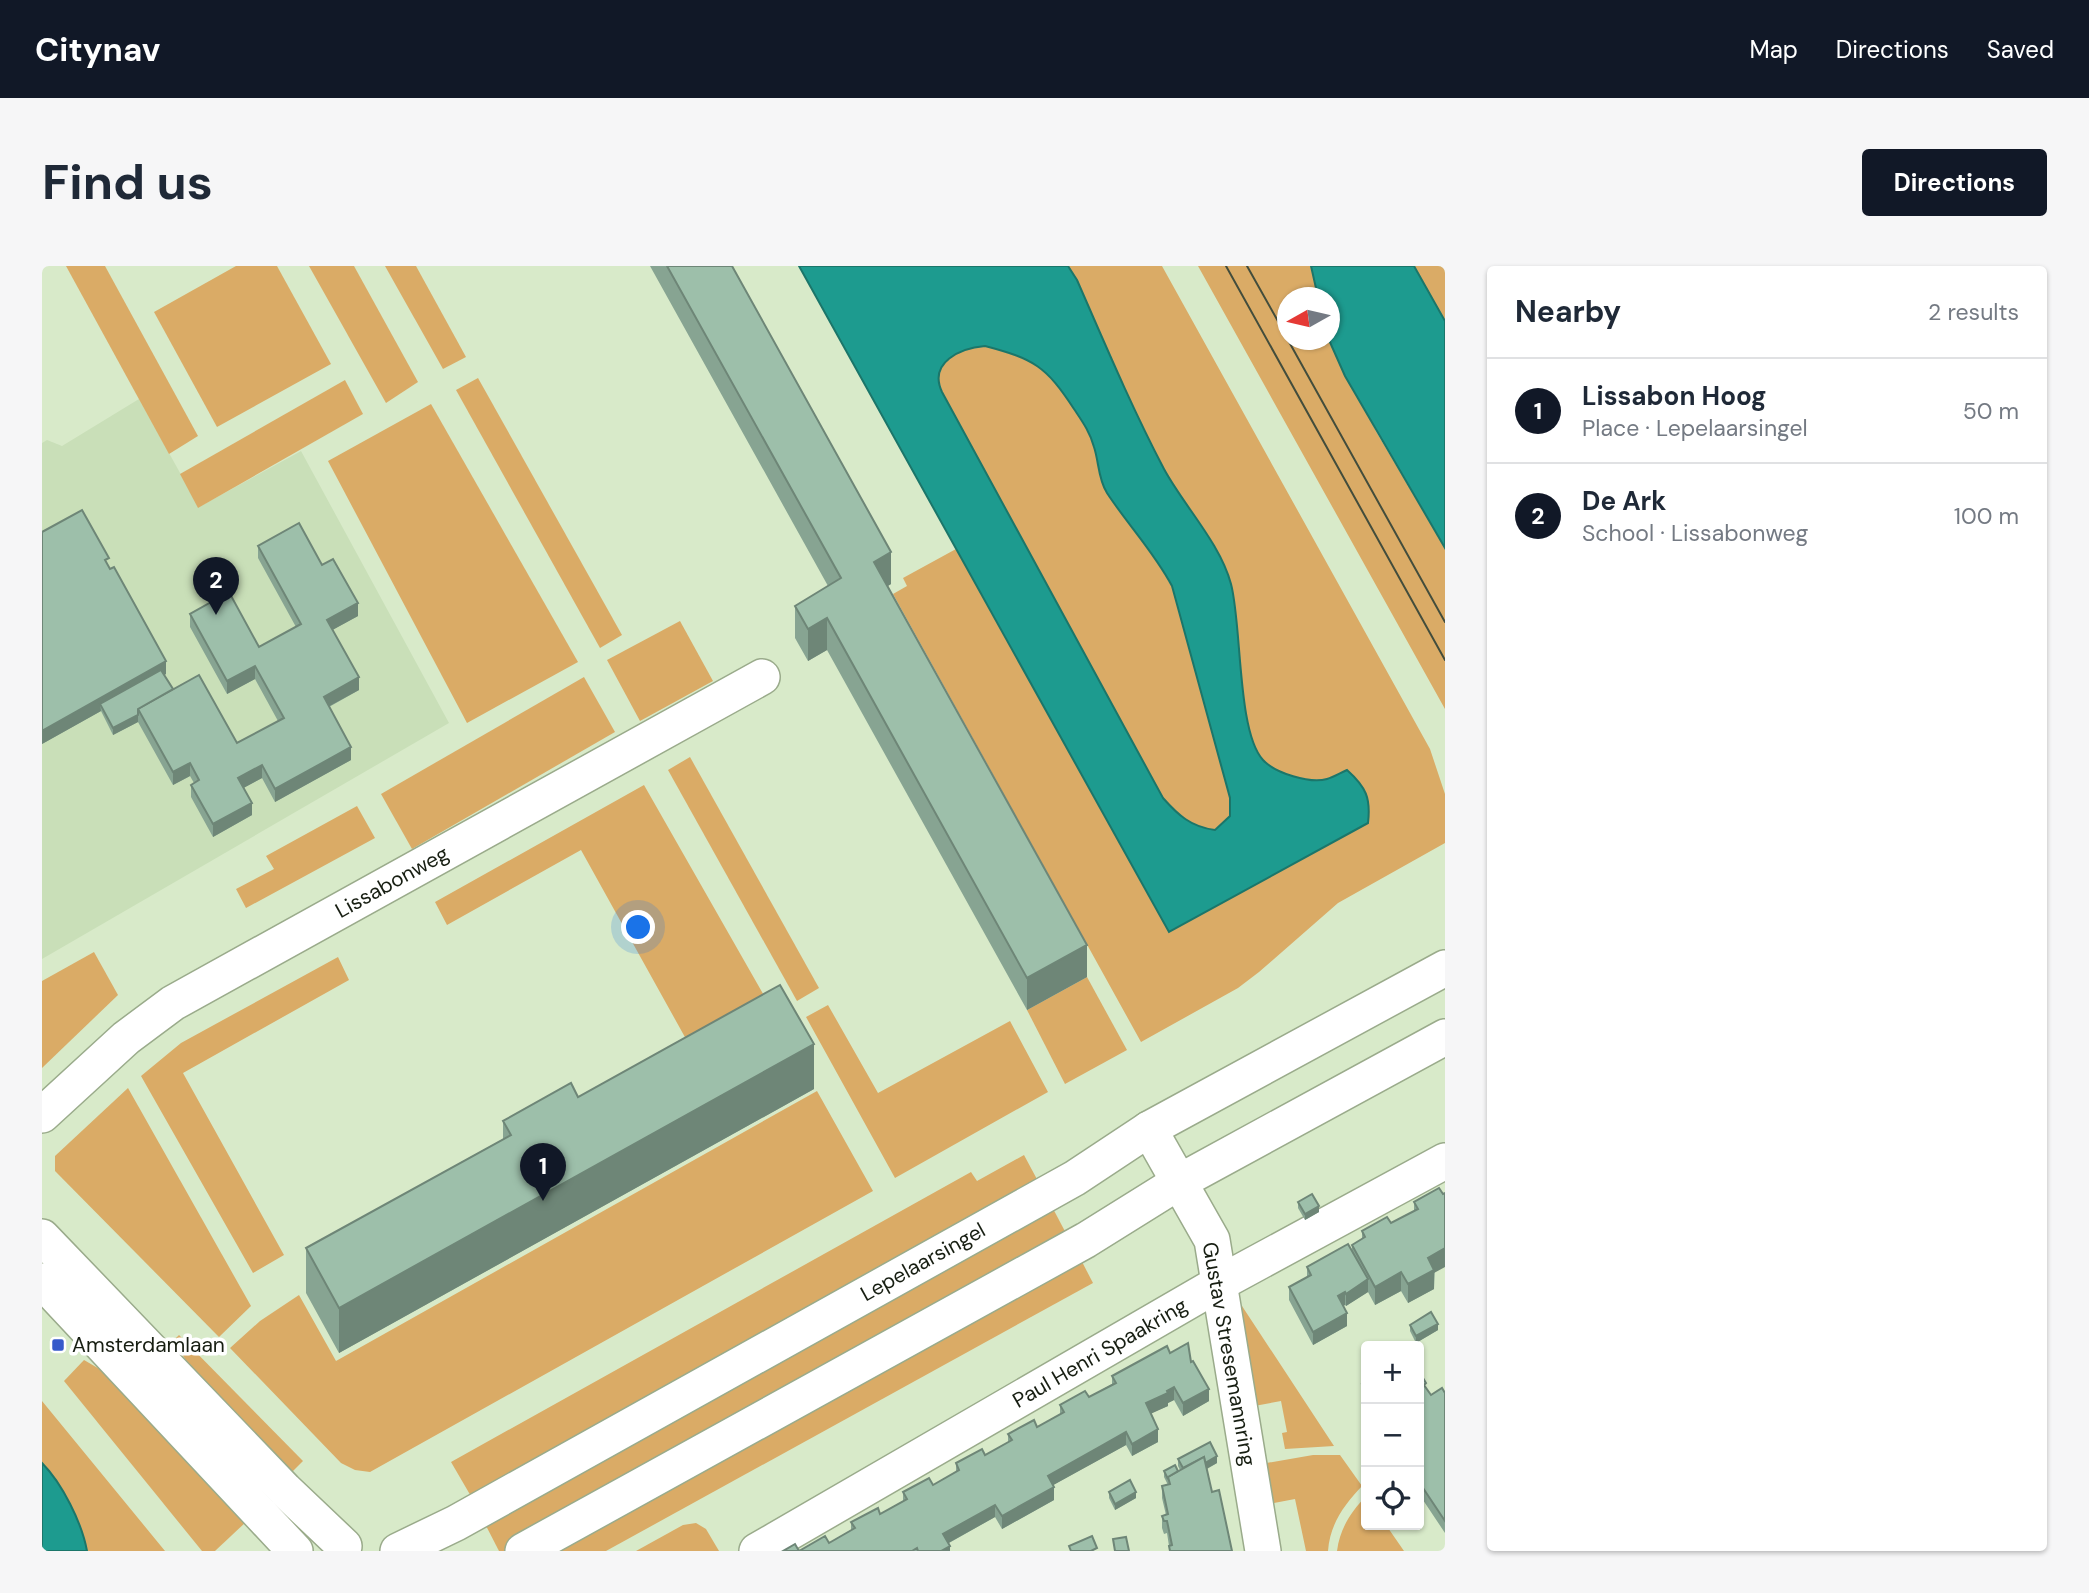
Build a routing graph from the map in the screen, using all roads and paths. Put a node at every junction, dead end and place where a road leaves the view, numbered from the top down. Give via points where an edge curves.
1 (762, 677) dead end
2 (1445, 968) edge
3 (1445, 1037) edge
4 (42, 1115) edge
5 (1149, 1129) junction
6 (1445, 1161) edge
7 (1179, 1182) junction
8 (42, 1237) edge
9 (42, 1281) edge
10 (1218, 1284) junction
11 (339, 1548) edge
12 (295, 1551) edge
13 (398, 1551) edge
14 (523, 1551) edge
15 (757, 1551) edge
16 (1263, 1551) edge

1 - 4 street, Lissabonweg via 173,1003 126,1038
2 - 5 street, Lepelaarsingel
3 - 7 street
5 - 7 street, Gustav Stresemannring
5 - 13 street, Lepelaarsingel via 1075,1178
6 - 10 street, Paul Henri Spaakring
7 - 10 street, Gustav Stresemannring via 1212,1240
7 - 14 street via 1086,1240
8 - 11 street
9 - 12 street
10 - 15 street, Paul Henri Spaakring
10 - 16 street, Gustav Stresemannring
11 - 13 street via 372,1542

